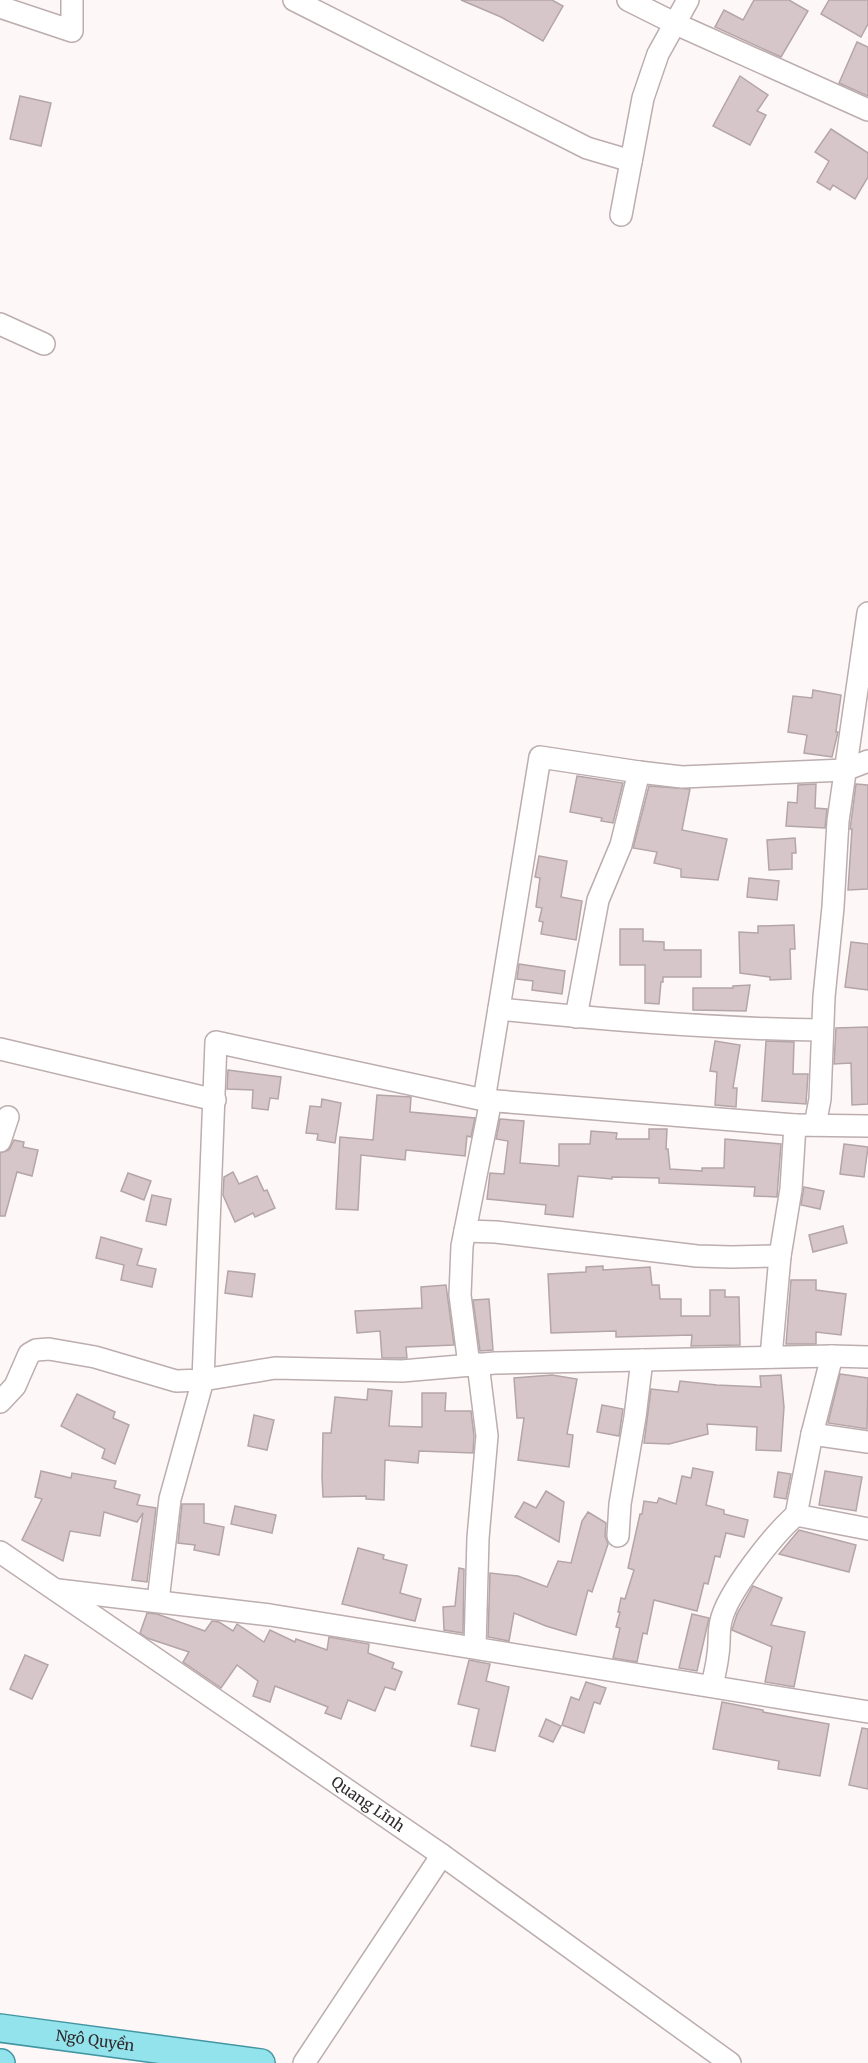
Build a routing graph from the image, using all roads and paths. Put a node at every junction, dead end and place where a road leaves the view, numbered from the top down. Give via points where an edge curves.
1 (72, 0) edge
2 (294, 0) edge
3 (628, 0) edge
4 (688, 0) edge
5 (0, 7) edge
6 (676, 24) junction
7 (868, 110) edge
8 (631, 161) junction
9 (621, 215) dead end
10 (0, 324) edge
11 (44, 344) dead end
12 (868, 613) edge
13 (868, 761) edge
14 (845, 770) junction
15 (639, 772) junction
16 (499, 1009) junction
17 (576, 1017) junction
18 (822, 1030) junction
19 (0, 1049) edge
20 (215, 1100) junction
21 (488, 1100) junction
22 (8, 1117) dead end
23 (805, 1125) junction
24 (868, 1126) edge
25 (0, 1141) edge
26 (465, 1231) junction
27 (780, 1256) junction
28 (832, 1356) junction
29 (771, 1357) junction
30 (868, 1357) edge
31 (642, 1360) junction
32 (473, 1365) junction
33 (202, 1380) junction
34 (0, 1402) edge
35 (812, 1434) junction
36 (868, 1442) edge
37 (796, 1515) junction
38 (868, 1529) edge
39 (618, 1536) dead end
40 (0, 1552) edge
41 (55, 1590) junction
42 (158, 1601) junction
43 (475, 1647) junction
44 (712, 1686) junction
45 (868, 1712) edge
46 (442, 1855) junction
47 (0, 2028) edge
48 (261, 2063) edge
49 (304, 2063) edge
50 (730, 2063) edge

1 - 5 street via 72,31
2 - 8 street via 587,148
3 - 6 street
4 - 6 street
6 - 7 street
6 - 8 street via 654,65
8 - 9 street
10 - 11 street
12 - 14 street
13 - 14 street
14 - 15 street via 682,777
14 - 18 street
15 - 16 street via 540,757
15 - 17 street via 621,845 598,900
16 - 17 street
16 - 21 street
17 - 18 street via 706,1027
18 - 23 street via 820,1099
19 - 20 street
20 - 21 street via 216,1042
20 - 33 street
21 - 23 street
21 - 26 street
22 - 25 street
23 - 24 street
23 - 27 street
26 - 27 street via 698,1256
26 - 32 street via 460,1296
27 - 29 street
28 - 29 street
28 - 30 street
28 - 35 street
29 - 31 street
31 - 32 street
31 - 39 street
32 - 33 street via 402,1371 275,1368
32 - 43 street via 488,1436 478,1538
33 - 34 street via 176,1382 95,1357 36,1350 29,1354 15,1386
33 - 42 street via 170,1499
35 - 36 street
35 - 37 street
37 - 38 street
37 - 44 street via 728,1603 721,1620
40 - 41 street, Quang Lĩnh
41 - 42 street
41 - 46 street, Quang Lĩnh
42 - 43 street
43 - 44 street
44 - 45 street
46 - 49 street
46 - 50 street, Quang Lĩnh
47 - 48 main road, Ngô Quyền

